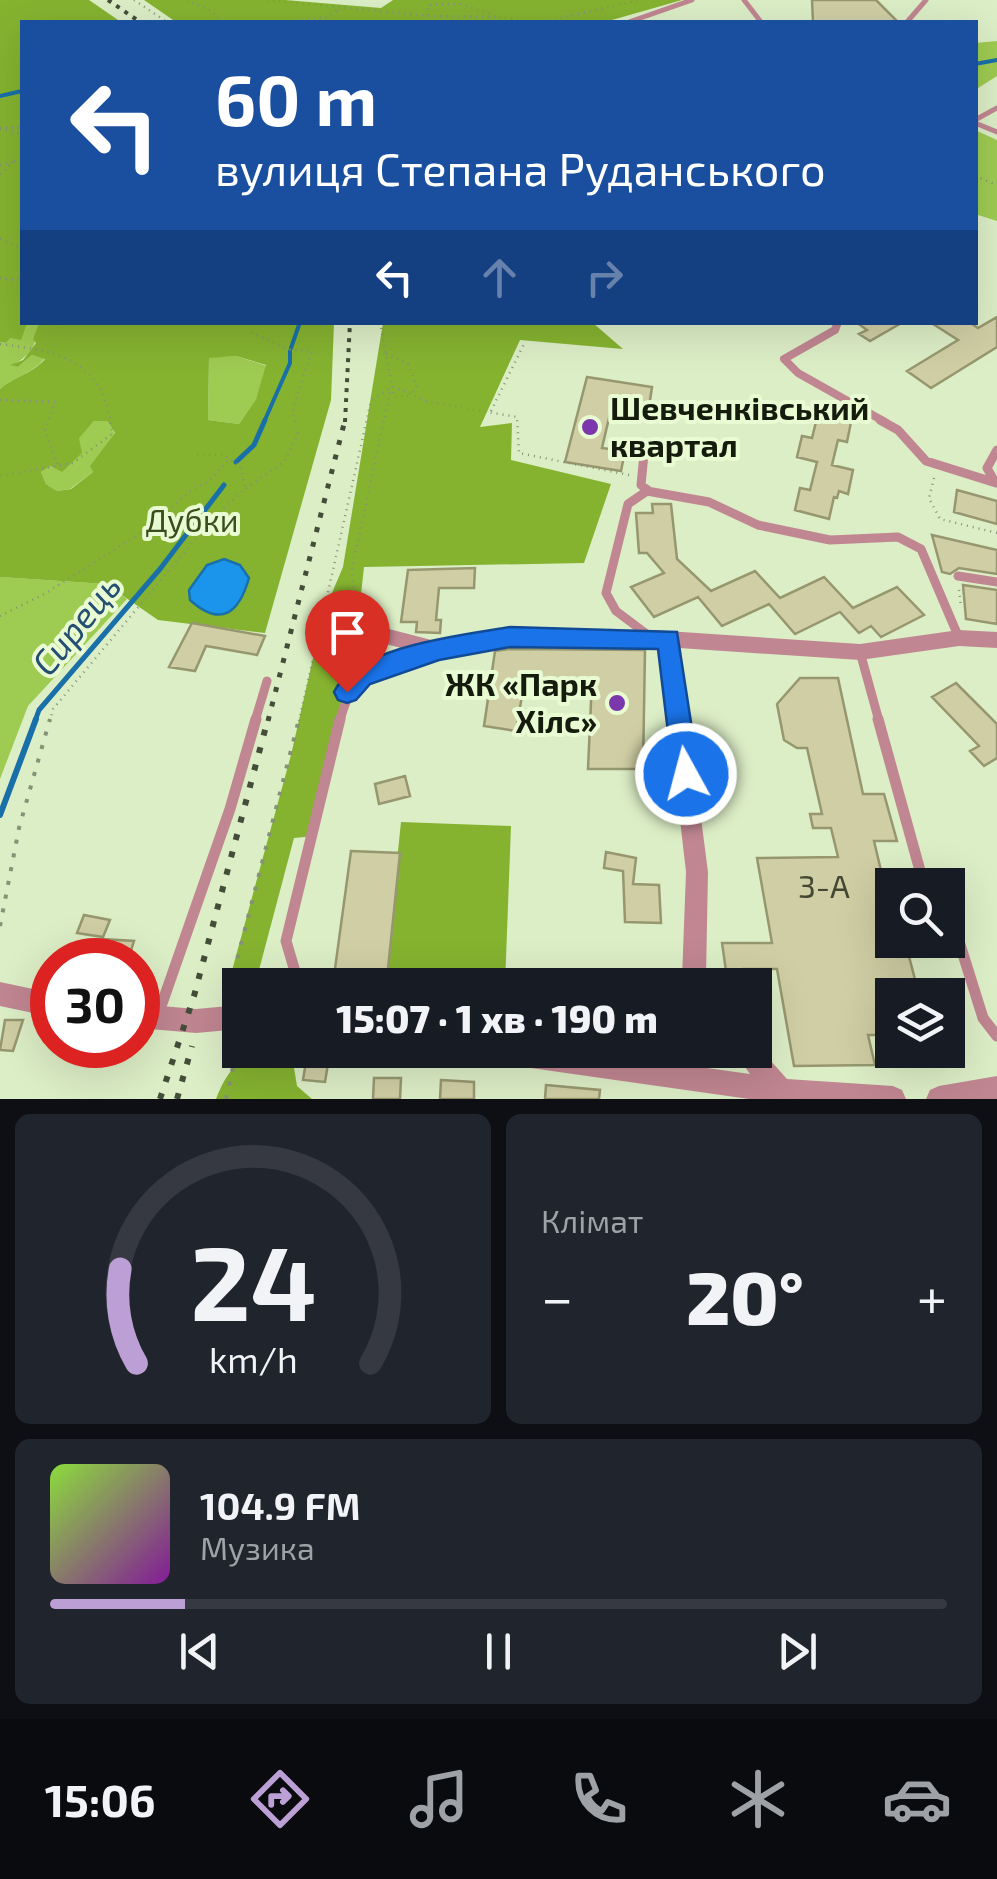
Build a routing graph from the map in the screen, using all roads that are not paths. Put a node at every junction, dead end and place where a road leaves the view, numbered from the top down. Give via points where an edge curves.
1 (692, 0) edge
2 (744, 0) edge
3 (926, 0) edge
4 (634, 20) edge
5 (759, 20) edge
6 (909, 20) edge
7 (837, 325) edge
8 (646, 444) dead end
9 (997, 450) edge
10 (996, 483) edge
11 (648, 491) junction
12 (958, 576) road end
13 (997, 582) edge
14 (370, 624) road end
15 (389, 638) dead end
16 (959, 638) junction
17 (660, 639) junction
18 (997, 640) edge
19 (439, 650) junction
20 (860, 652) junction
21 (374, 671) junction
22 (266, 682) dead end
23 (919, 868) edge
24 (964, 958) edge
25 (293, 968) edge
26 (694, 968) edge
27 (160, 987) edge
28 (0, 994) edge
29 (30, 1000) edge
30 (222, 1014) edge
31 (160, 1018) edge
32 (997, 1036) edge
33 (620, 1068) edge
34 (761, 1068) edge
35 (780, 1090) junction
36 (997, 1090) edge
37 (893, 1099) edge
38 (939, 1099) edge

1 - 4 lane
2 - 5 lane
3 - 6 lane
7 - 10 lane via 784,359 880,417 916,454
8 - 11 lane via 641,485
9 - 10 lane via 988,468
11 - 16 lane via 709,502 758,524 830,540 912,541
11 - 17 lane via 628,504 606,593 616,611
12 - 13 lane
14 - 21 lane via 365,658
15 - 19 street
16 - 18 street
16 - 20 street
17 - 19 street via 510,637
17 - 20 street
17 - 26 street via 698,872
19 - 21 lane
20 - 23 lane
21 - 25 lane via 347,692 286,941
22 - 27 lane via 230,809
24 - 32 lane via 983,1018
28 - 29 street
30 - 31 street via 196,1021
33 - 35 street
34 - 35 street
35 - 37 street
36 - 38 street

